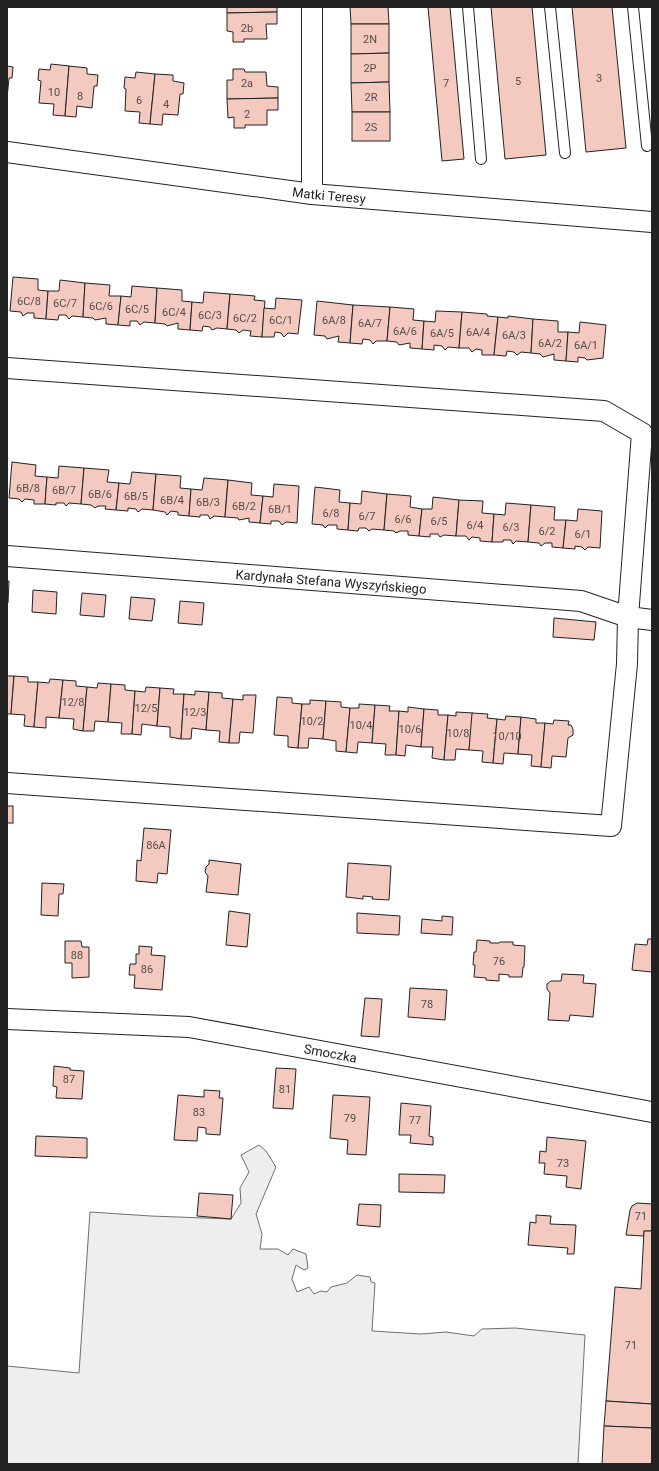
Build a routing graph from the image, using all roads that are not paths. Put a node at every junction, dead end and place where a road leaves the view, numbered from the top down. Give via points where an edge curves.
1 (312, 7) edge
2 (468, 7) edge
3 (550, 7) edge
4 (633, 7) edge
5 (647, 146) dead end
6 (7, 152) edge
7 (565, 153) dead end
8 (481, 159) dead end
9 (312, 194) junction
10 (652, 222) edge
11 (7, 368) edge
12 (7, 556) edge
13 (628, 617) junction
14 (652, 620) edge
15 (7, 783) edge
16 (7, 1019) edge
17 (652, 1112) edge

1 - 9 street
2 - 8 lane
3 - 7 lane
4 - 5 lane
6 - 9 street, Matki Teresy
9 - 10 street, Matki Teresy
11 - 13 street via 604,412 642,433
12 - 13 street, Kardynała Stefana Wyszyńskiego via 581,601
13 - 14 street, Kardynała Stefana Wyszyńskiego
13 - 15 street via 628,664 612,826
16 - 17 street, Smoczka via 189,1027

